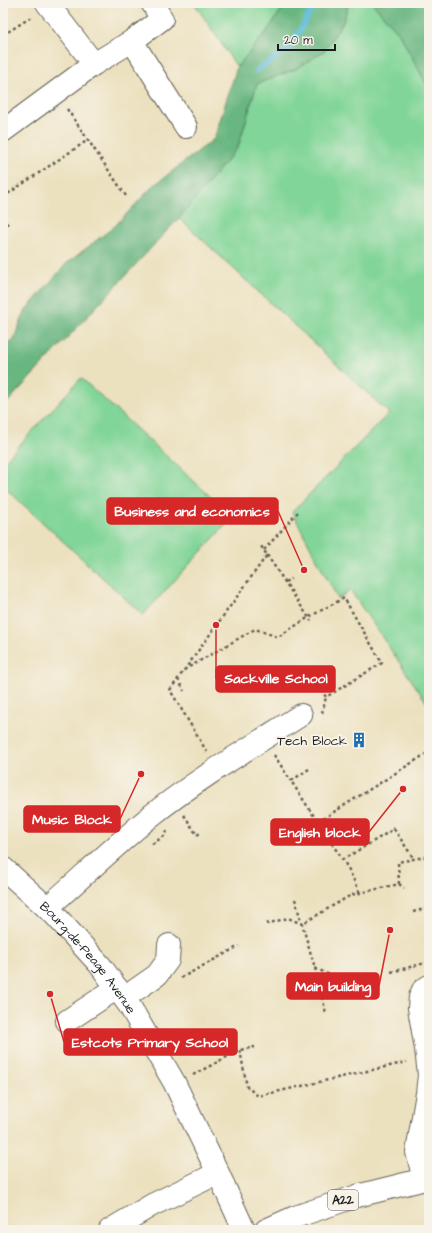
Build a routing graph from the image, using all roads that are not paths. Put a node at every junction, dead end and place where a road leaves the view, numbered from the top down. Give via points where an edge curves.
1 (152, 3) edge
2 (48, 4) edge
3 (132, 41) junction
4 (94, 64) junction
5 (5, 126) edge
6 (186, 127) dead end
7 (301, 715) dead end
8 (3, 868) edge
9 (47, 908) junction
10 (169, 945) dead end
11 (429, 986) edge
12 (120, 993) junction
13 (67, 1021) dead end
14 (218, 1173) junction
15 (426, 1179) edge
16 (110, 1230) edge
17 (244, 1230) edge
18 (266, 1230) edge

1 - 3 main road via 162,19
2 - 4 main road
3 - 4 main road
3 - 6 main road
4 - 5 main road
7 - 9 main road via 153,815
8 - 9 main road, Bourg-de-Peage Avenue
9 - 12 main road, Bourg-de-Peage Avenue via 100,965
10 - 12 main road via 168,960 157,975
11 - 15 main road via 423,990 419,1008 429,1075 417,1152
12 - 13 main road
12 - 14 main road, Bourg-de-Peage Avenue via 174,1082
14 - 16 main road via 152,1205
14 - 17 main road, Bourg-de-Peage Avenue
15 - 18 main road, A22 via 357,1196 295,1217

